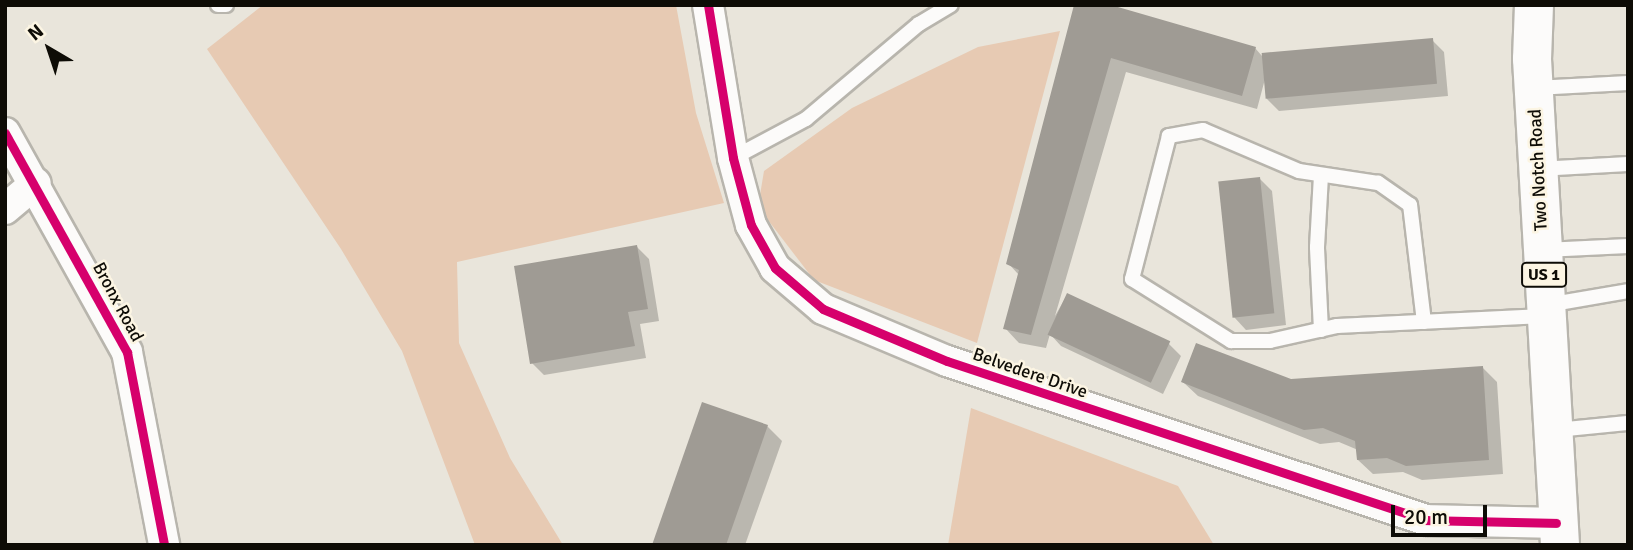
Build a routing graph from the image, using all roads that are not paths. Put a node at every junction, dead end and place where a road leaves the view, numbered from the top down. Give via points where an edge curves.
1 (218, 5) edge
2 (226, 5) edge
3 (708, 5) edge
4 (951, 5) edge
5 (1534, 5) edge
6 (1628, 83) edge
7 (1534, 88) junction
8 (5, 133) edge
9 (733, 158) junction
10 (1628, 164) edge
11 (1538, 169) junction
12 (1321, 175) junction
13 (36, 183) junction
14 (5, 209) edge
15 (1628, 246) edge
16 (1542, 250) junction
17 (1628, 291) edge
18 (1546, 310) junction
19 (1424, 322) junction
20 (1321, 330) junction
21 (1628, 423) edge
22 (1552, 430) junction
23 (1558, 534) edge
24 (164, 545) edge

1 - 2 lane
3 - 9 street, Belvedere Drive
4 - 9 lane via 919,24 806,119
5 - 7 main road, Two Notch Road / US 1
6 - 7 lane
7 - 11 main road, Two Notch Road / US 1
8 - 13 street, Bronx Road
9 - 23 street, Belvedere Drive via 760,245 775,268 823,309 947,361 1426,520
10 - 11 lane
11 - 16 main road, Two Notch Road / US 1
12 - 19 lane via 1378,183 1410,205
12 - 20 lane via 1317,247
12 - 20 lane via 1299,172 1203,130 1169,136 1132,279 1231,341 1270,341
13 - 14 street
13 - 24 street, Bronx Road via 127,352
15 - 16 lane
16 - 18 main road, Two Notch Road / US 1
17 - 18 lane
18 - 19 lane
18 - 22 main road, Two Notch Road / US 1
19 - 20 lane
21 - 22 lane
22 - 23 main road, Two Notch Road / US 1

